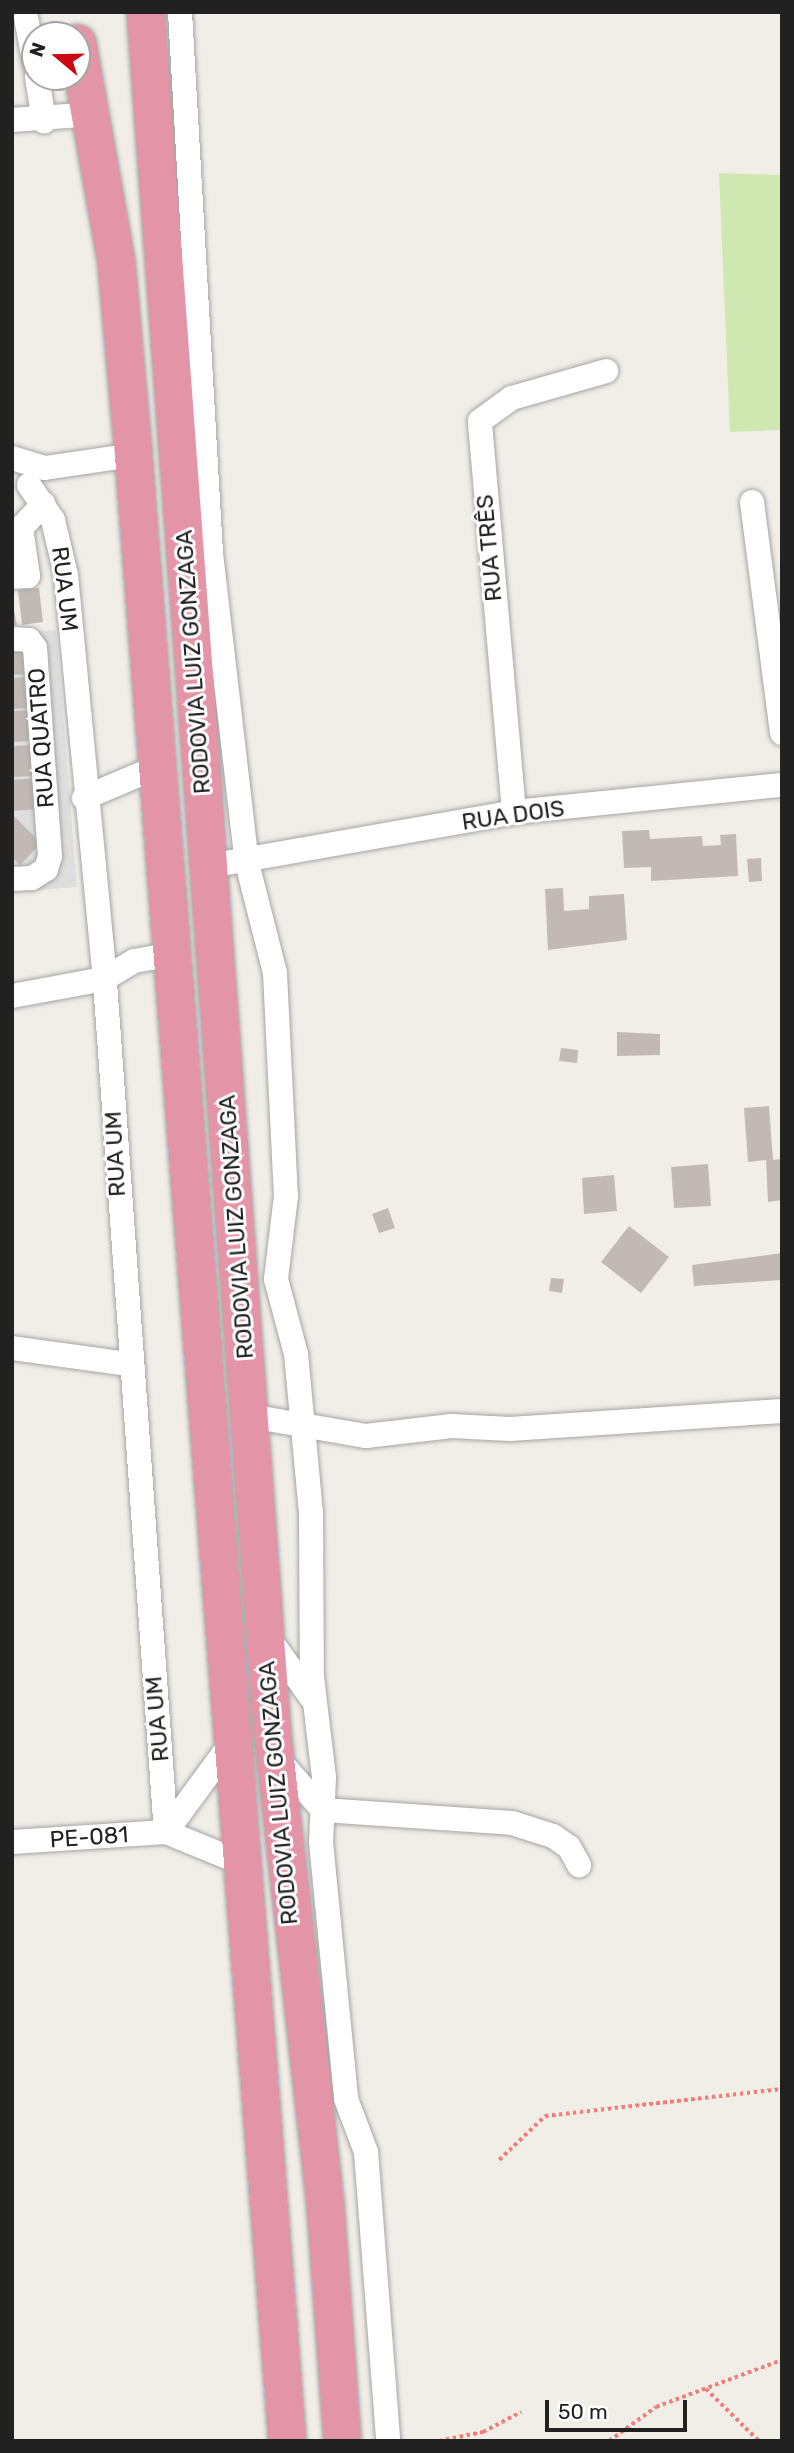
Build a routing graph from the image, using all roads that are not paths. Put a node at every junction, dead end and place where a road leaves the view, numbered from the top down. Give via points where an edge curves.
1 (145, 12) edge
2 (180, 12) edge
3 (39, 91) edge
4 (88, 91) edge
5 (94, 114) junction
6 (12, 120) edge
7 (44, 121) junction
8 (606, 371) dead end
9 (133, 455) junction
10 (12, 458) edge
11 (32, 487) edge
12 (752, 502) dead end
13 (28, 576) edge
14 (12, 639) edge
15 (782, 733) edge
16 (157, 766) junction
17 (782, 785) edge
18 (84, 798) junction
19 (514, 812) junction
20 (82, 860) junction
21 (48, 862) junction
22 (247, 863) junction
23 (209, 866) junction
24 (12, 879) edge
25 (172, 954) junction
26 (104, 979) junction
27 (12, 996) edge
28 (12, 1348) edge
29 (128, 1364) junction
30 (782, 1411) edge
31 (250, 1416) junction
32 (304, 1430) junction
33 (265, 1633) junction
34 (315, 1705) junction
35 (230, 1745) junction
36 (274, 1754) junction
37 (323, 1810) junction
38 (166, 1832) junction
39 (12, 1842) edge
40 (239, 1862) junction
41 (579, 1865) dead end
42 (287, 2441) edge
43 (342, 2441) edge
44 (388, 2441) edge

1 - 23 highway, RODOVIA LUIZ GONZAGA
2 - 22 street via 211,553
3 - 7 street
4 - 5 highway, RODOVIA LUIZ GONZAGA
5 - 7 street
5 - 9 highway, RODOVIA LUIZ GONZAGA
6 - 7 street
8 - 19 street, RUA TRÊS via 512,398 481,421
9 - 11 street
9 - 16 highway, RODOVIA LUIZ GONZAGA
10 - 11 street
11 - 13 street via 21,528
11 - 18 street, RUA UM via 60,540 66,575
12 - 15 street
14 - 21 street, RUA QUATRO via 29,640 35,648
16 - 18 street
16 - 25 highway, RODOVIA LUIZ GONZAGA
17 - 19 street, RUA DOIS
18 - 20 street, RUA UM
19 - 22 street, RUA DOIS
20 - 21 street
20 - 26 street, RUA UM
21 - 24 street
22 - 23 street, RUA DOIS
22 - 32 street via 275,973 286,1196 276,1279 296,1354
23 - 31 highway, RODOVIA LUIZ GONZAGA
25 - 26 street via 134,961
25 - 35 highway, RODOVIA LUIZ GONZAGA
26 - 27 street
26 - 29 street, RUA UM
28 - 29 street
29 - 38 street, RUA UM
30 - 32 street via 510,1429 451,1426 366,1436
31 - 32 street
31 - 33 highway, RODOVIA LUIZ GONZAGA
32 - 34 street
33 - 34 street
33 - 36 highway, RODOVIA LUIZ GONZAGA
34 - 37 street
35 - 38 street
35 - 40 highway, RODOVIA LUIZ GONZAGA
36 - 37 street
36 - 43 highway, RODOVIA LUIZ GONZAGA via 323,2191
37 - 41 street via 512,1824 569,1847
37 - 44 street via 346,2099 366,2152
38 - 39 street, PE-081 / PE-081
38 - 40 street
40 - 42 highway, RODOVIA LUIZ GONZAGA

